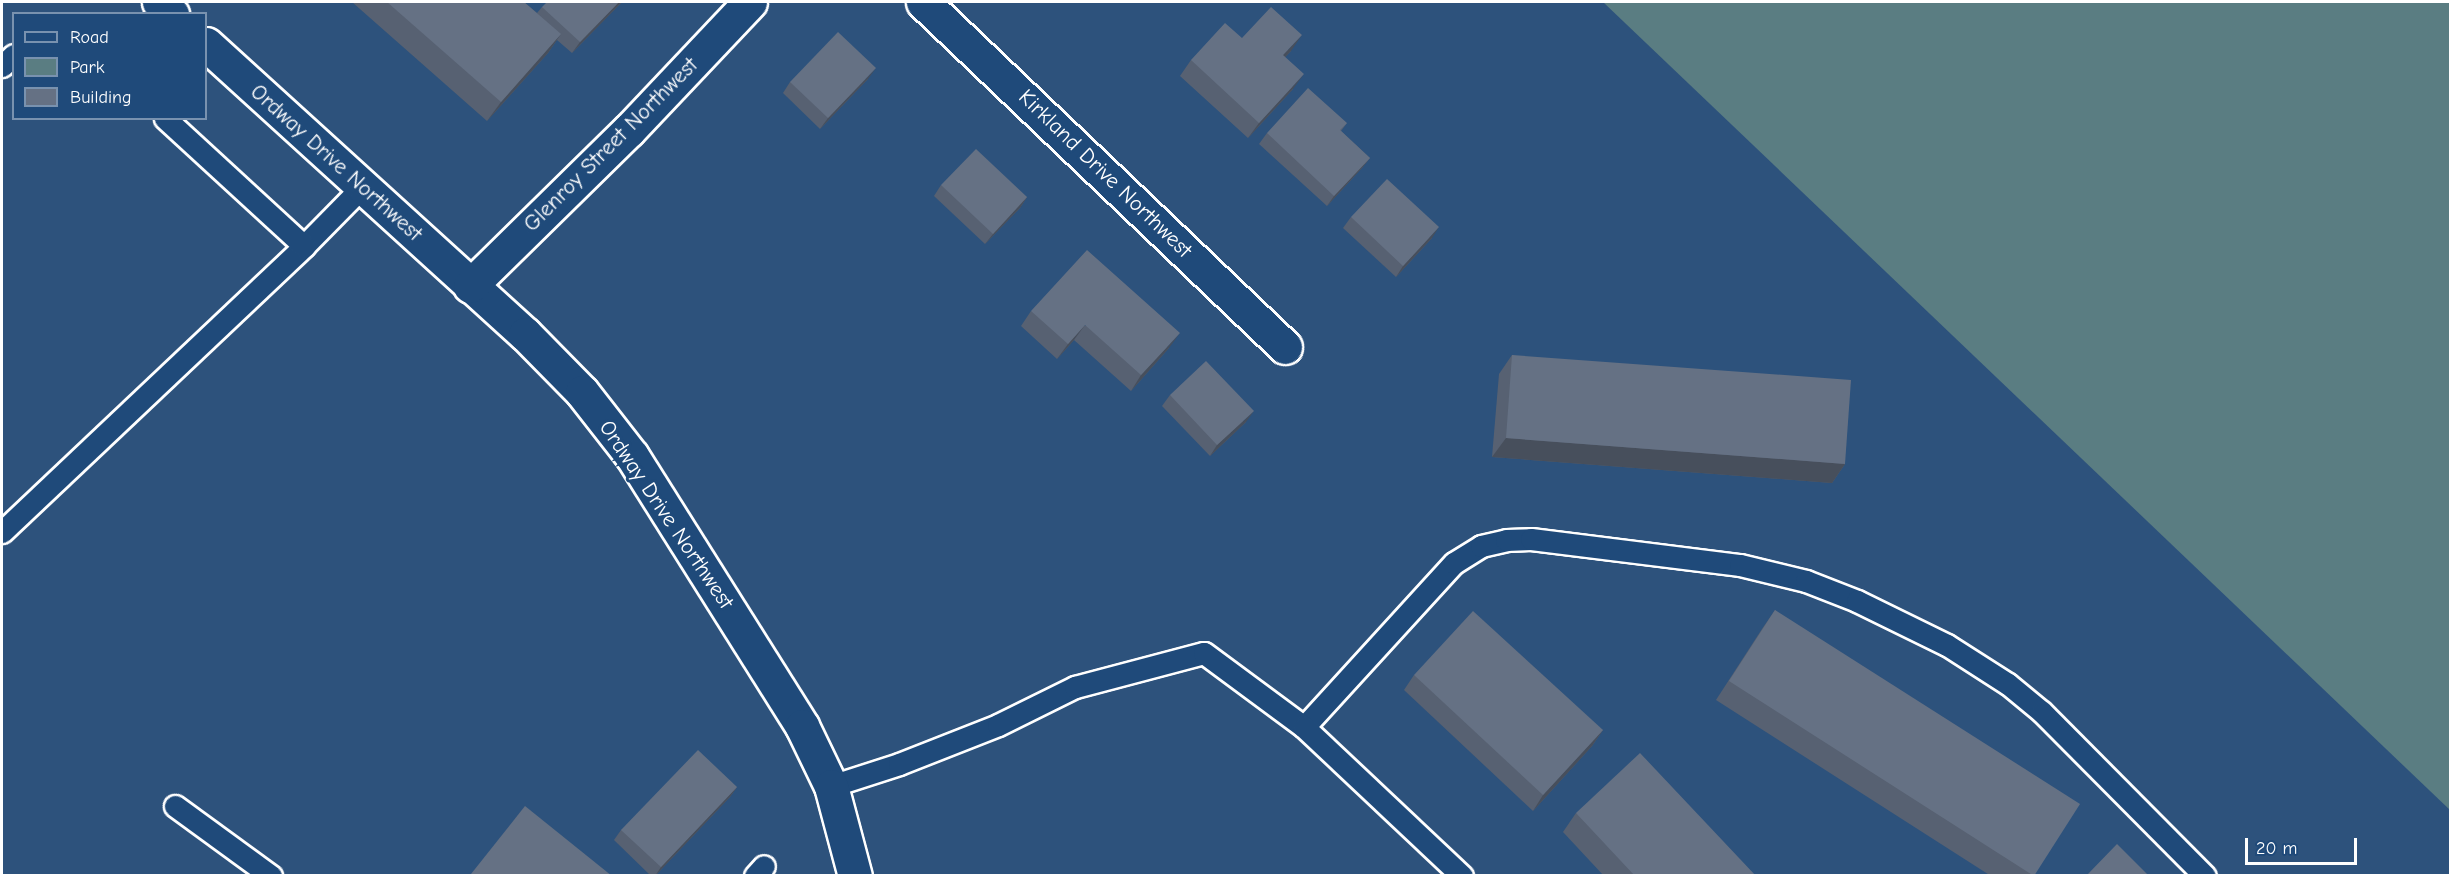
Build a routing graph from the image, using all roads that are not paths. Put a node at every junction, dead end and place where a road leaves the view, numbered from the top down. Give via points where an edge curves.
1 (750, 2) edge
2 (923, 2) edge
3 (207, 45) edge
4 (167, 120) edge
5 (362, 187) junction
6 (304, 246) junction
7 (470, 286) junction
8 (1285, 347) dead end
9 (2, 532) edge
10 (1304, 727) junction
11 (831, 786) junction
12 (175, 806) dead end
13 (271, 876) edge
14 (855, 876) edge
15 (1462, 876) edge
16 (2205, 876) edge

1 - 7 street, Glenroy Street Northwest via 629,130
2 - 8 street, Kirkland Drive Northwest
3 - 5 street, Ordway Drive Northwest
4 - 6 lane
5 - 6 lane
5 - 7 street, Ordway Drive Northwest
6 - 9 lane
7 - 11 street, Ordway Drive Northwest via 582,392 632,456 802,726
10 - 11 lane via 1204,653 1075,687 998,725
10 - 15 lane
10 - 16 lane via 1454,563 1481,546 1531,539 1740,565 1806,581 1857,601 1947,645 2008,684 2042,712
11 - 14 street, Ordway Drive Northwest
12 - 13 lane

